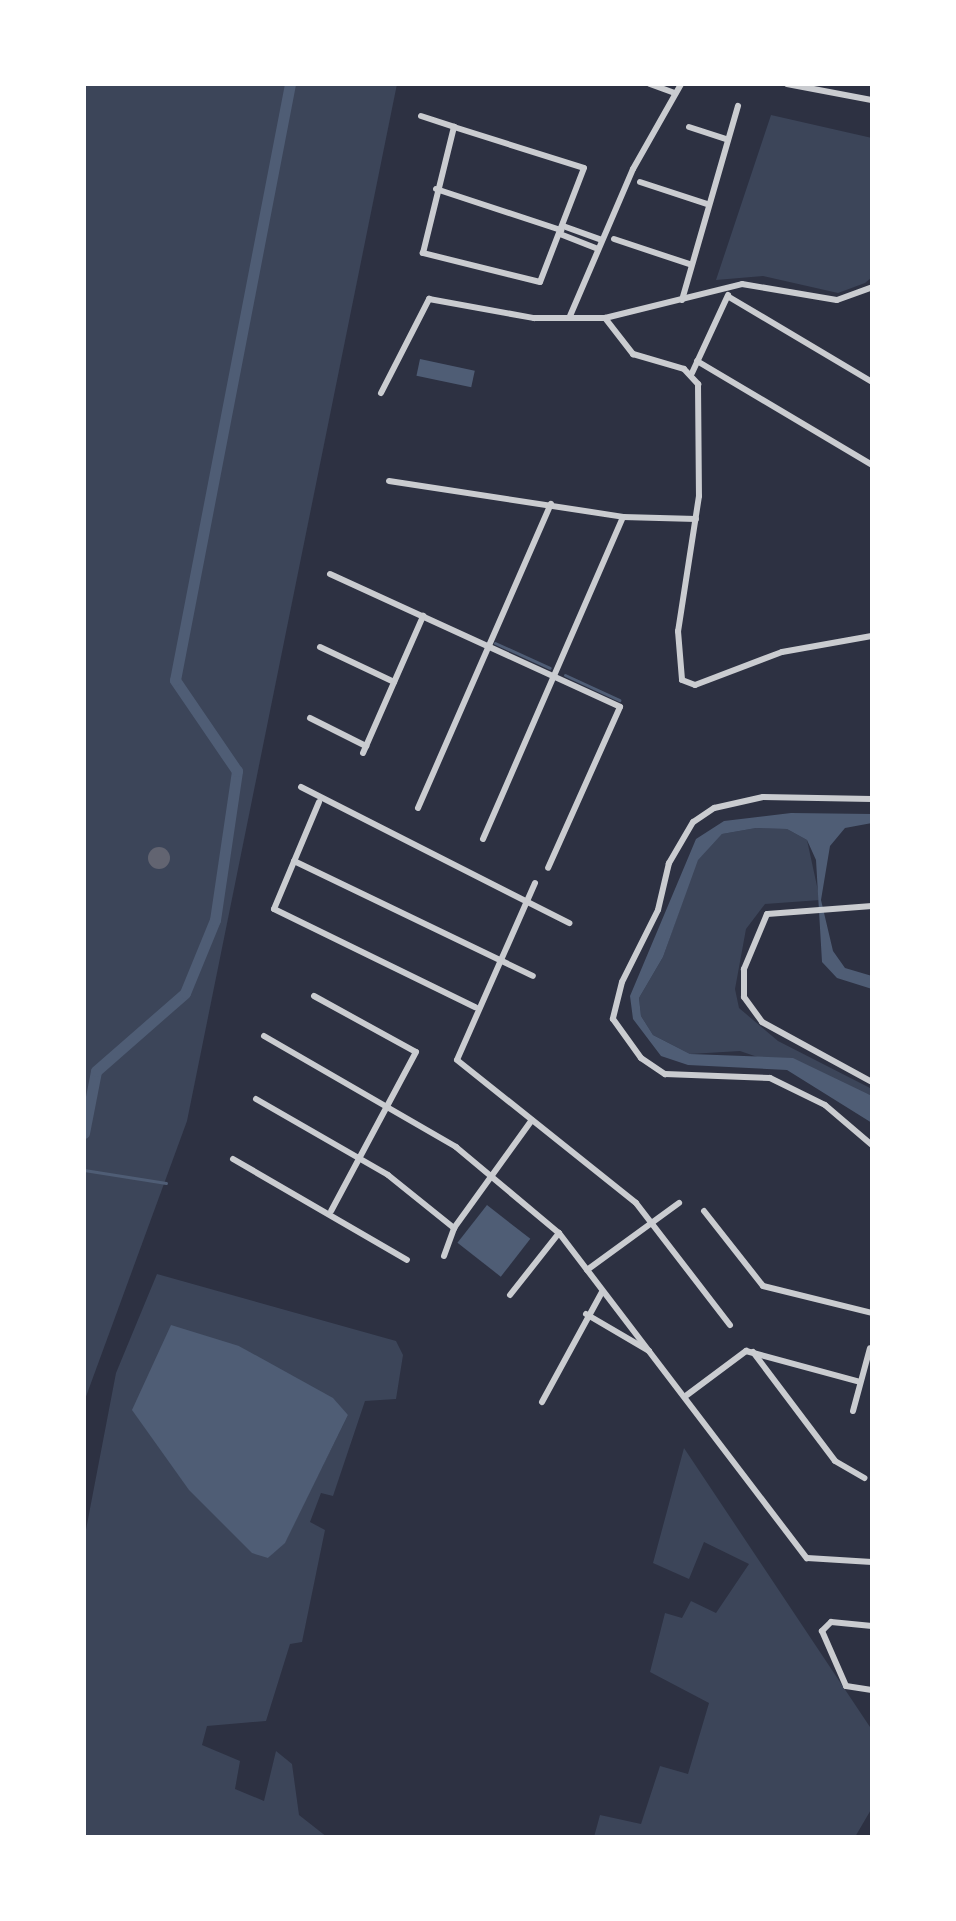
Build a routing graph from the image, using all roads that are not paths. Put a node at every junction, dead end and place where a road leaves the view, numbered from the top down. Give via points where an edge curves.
1 (650, 84) edge
2 (681, 84) edge
3 (787, 84) edge
4 (675, 93) junction
5 (872, 100) edge
6 (738, 106) dead end
7 (421, 116) dead end
8 (454, 127) junction
9 (689, 127) dead end
10 (727, 139) junction
11 (640, 182) dead end
12 (436, 189) junction
13 (707, 204) junction
14 (561, 230) junction
15 (614, 239) dead end
16 (602, 240) junction
17 (598, 249) junction
18 (689, 264) junction
19 (728, 287) junction
20 (872, 287) edge
21 (863, 293) junction
22 (729, 297) junction
23 (872, 298) edge
24 (682, 300) junction
25 (570, 316) junction
26 (605, 318) junction
27 (697, 361) junction
28 (692, 373) junction
29 (872, 382) edge
30 (381, 393) dead end
31 (872, 465) edge
32 (389, 481) dead end
33 (551, 504) junction
34 (623, 517) junction
35 (696, 519) junction
36 (330, 574) dead end
37 (423, 616) junction
38 (872, 636) edge
39 (489, 646) junction
40 (320, 647) dead end
41 (555, 677) junction
42 (394, 682) junction
43 (310, 718) dead end
44 (301, 787) dead end
45 (872, 799) edge
46 (319, 802) junction
47 (418, 808) dead end
48 (483, 839) dead end
49 (294, 861) junction
50 (548, 868) dead end
51 (535, 883) dead end
52 (525, 901) junction
53 (872, 906) edge
54 (569, 923) dead end
55 (499, 959) junction
56 (533, 976) dead end
57 (314, 996) dead end
58 (475, 1007) junction
59 (264, 1036) dead end
60 (872, 1082) edge
61 (256, 1099) dead end
62 (389, 1105) junction
63 (532, 1120) junction
64 (872, 1145) edge
65 (233, 1159) dead end
66 (360, 1159) junction
67 (494, 1179) junction
68 (679, 1203) dead end
69 (331, 1211) junction
70 (704, 1211) dead end
71 (652, 1223) junction
72 (454, 1228) junction
73 (559, 1233) junction
74 (444, 1256) dead end
75 (407, 1260) dead end
76 (587, 1270) junction
77 (602, 1292) junction
78 (510, 1295) dead end
79 (872, 1313) edge
80 (586, 1314) junction
81 (730, 1325) dead end
82 (870, 1348) dead end
83 (753, 1352) junction
84 (653, 1353) junction
85 (860, 1382) junction
86 (687, 1395) junction
87 (542, 1402) dead end
88 (853, 1411) dead end
89 (865, 1478) dead end
90 (872, 1562) edge
91 (872, 1626) edge
92 (872, 1690) edge

1 - 4 street
2 - 4 street
3 - 5 street
4 - 16 street
6 - 10 street
7 - 8 street
8 - 12 street
8 - 14 street via 584,168
9 - 10 street
10 - 13 street
11 - 13 street
12 - 14 street
12 - 14 street via 423,253 540,282
13 - 18 street
14 - 16 street
14 - 17 street
15 - 18 street
16 - 17 street
17 - 25 street
18 - 24 street
19 - 21 street via 761,284 807,299
19 - 22 street
19 - 24 street
20 - 21 street
21 - 23 street
22 - 27 street
22 - 29 street
24 - 26 street
25 - 26 street
25 - 30 street via 534,318 429,299
26 - 28 street via 633,354
27 - 28 street
27 - 31 street
28 - 35 street via 700,395
32 - 33 street
33 - 34 street
33 - 39 street
34 - 35 street
34 - 41 street
35 - 38 street via 678,631 682,680 695,685 782,652
36 - 37 street
37 - 39 street
37 - 42 street
39 - 41 street
39 - 47 street
40 - 42 street
41 - 48 street
41 - 50 street via 620,707
42 - 43 street via 365,749
44 - 46 street
45 - 64 street via 763,797 714,808 693,822 669,863 658,910 622,982 613,1019 641,1058 665,1074 770,1078 825,1105
46 - 49 street
46 - 52 street
49 - 55 street
49 - 58 street via 274,909
51 - 52 street
52 - 54 street
52 - 55 street
53 - 60 street via 767,914 744,969 744,997 762,1022
55 - 56 street
55 - 58 street
57 - 62 street via 416,1052
58 - 63 street via 457,1060
59 - 62 street
61 - 66 street
62 - 66 street
62 - 67 street
63 - 67 street
63 - 71 street
65 - 69 street
66 - 69 street
66 - 72 street
67 - 72 street
67 - 73 street
68 - 71 street
69 - 75 street
70 - 79 street via 763,1286
71 - 76 street
71 - 81 street
72 - 74 street
73 - 76 street
73 - 78 street
76 - 77 street
77 - 80 street
77 - 84 street
80 - 84 street
80 - 87 street
82 - 85 street
83 - 85 street
83 - 86 street
83 - 89 street via 835,1461
84 - 86 street
85 - 88 street
86 - 90 street via 807,1558
91 - 92 street via 831,1622 822,1631 846,1686

